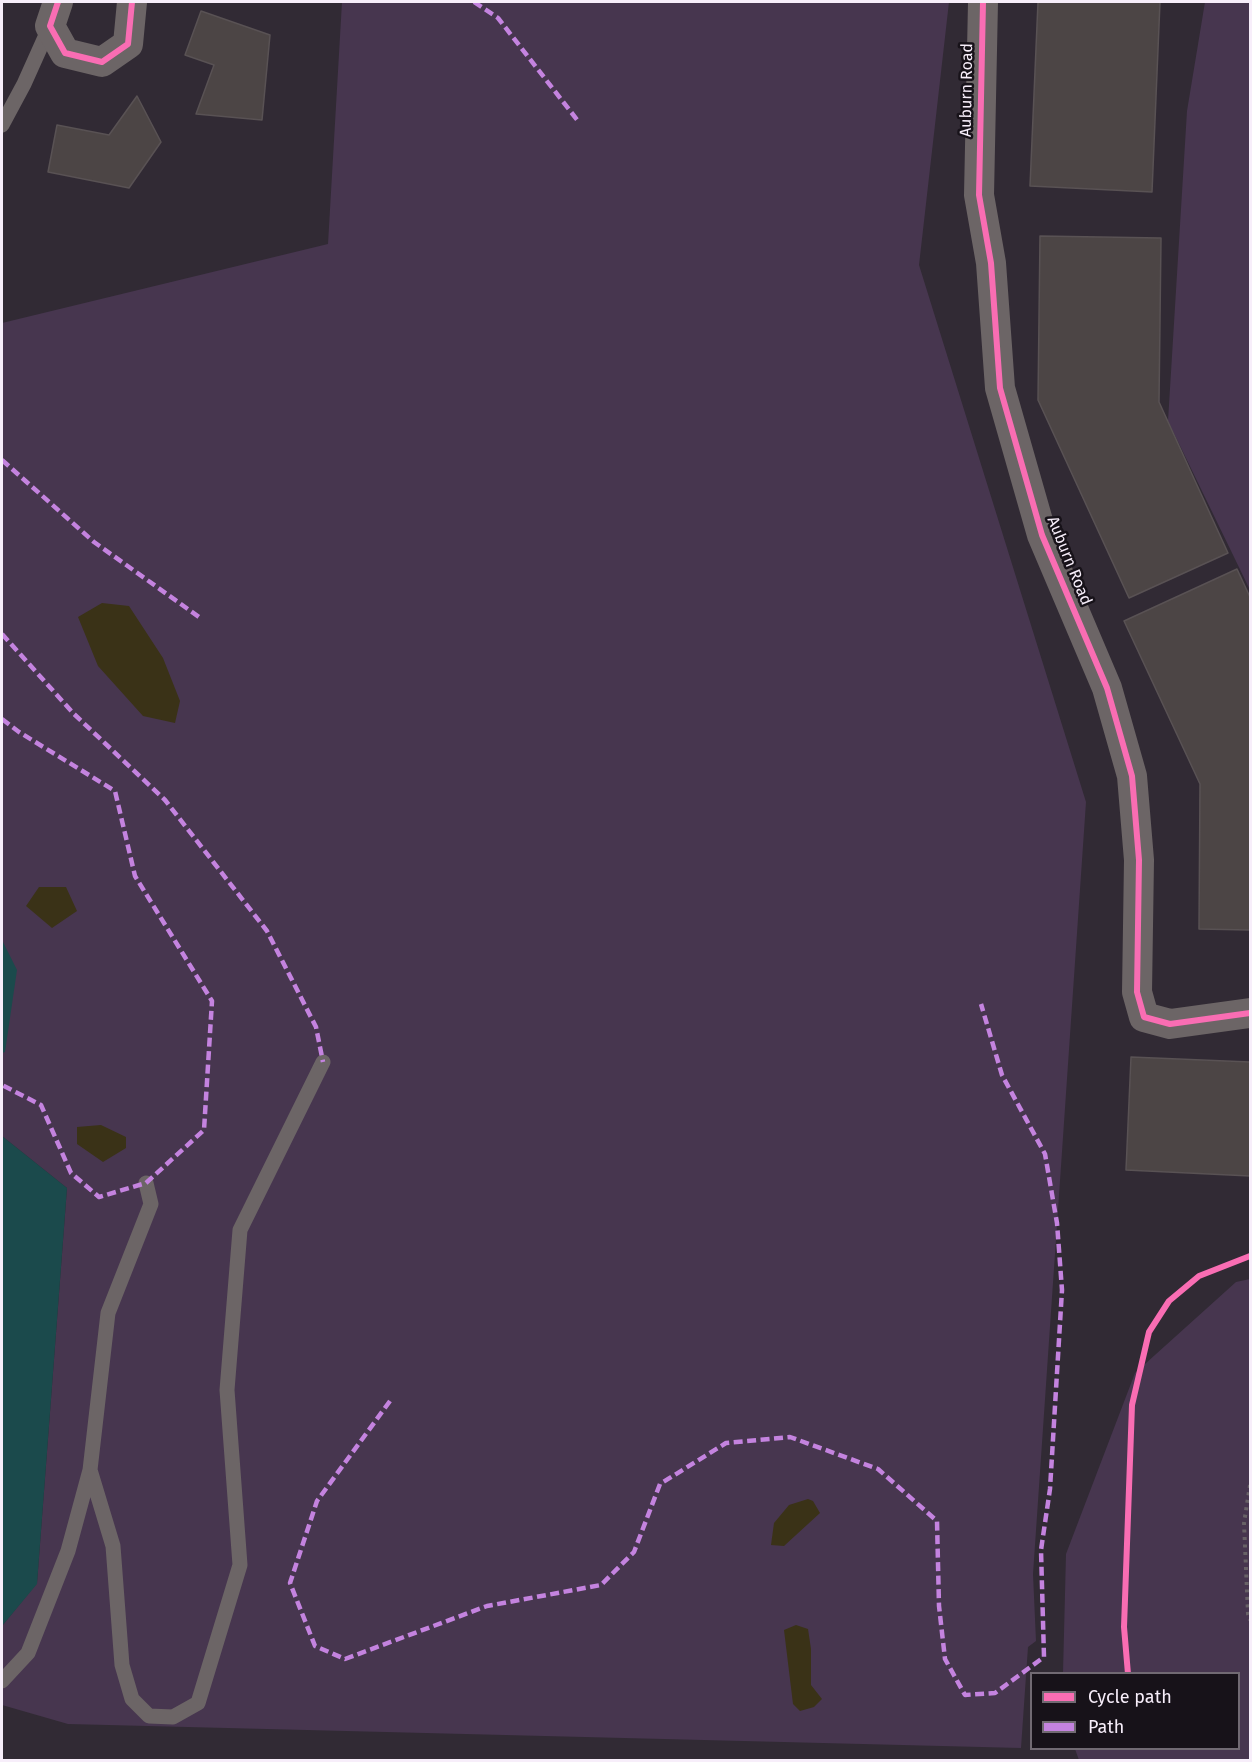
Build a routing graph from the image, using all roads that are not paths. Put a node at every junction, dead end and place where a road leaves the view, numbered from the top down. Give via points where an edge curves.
1 (132, 2) edge
2 (983, 2) edge
3 (54, 14) edge
4 (2, 125) edge
5 (1251, 1013) edge
6 (323, 1062) dead end
7 (146, 1183) dead end
8 (90, 1470) junction
9 (2, 1681) edge

1 - 3 street via 128,44 102,62 65,53
2 - 5 street, Auburn Road via 979,195 991,263 1000,388 1042,535 1107,688 1132,776 1139,860 1137,993 1144,1017 1170,1024
3 - 4 lane
6 - 8 lane via 240,1230 228,1390 240,1565 198,1703 173,1717 149,1716 132,1699 122,1665 113,1546
7 - 8 lane via 152,1204 108,1313
8 - 9 lane via 68,1551 28,1653

